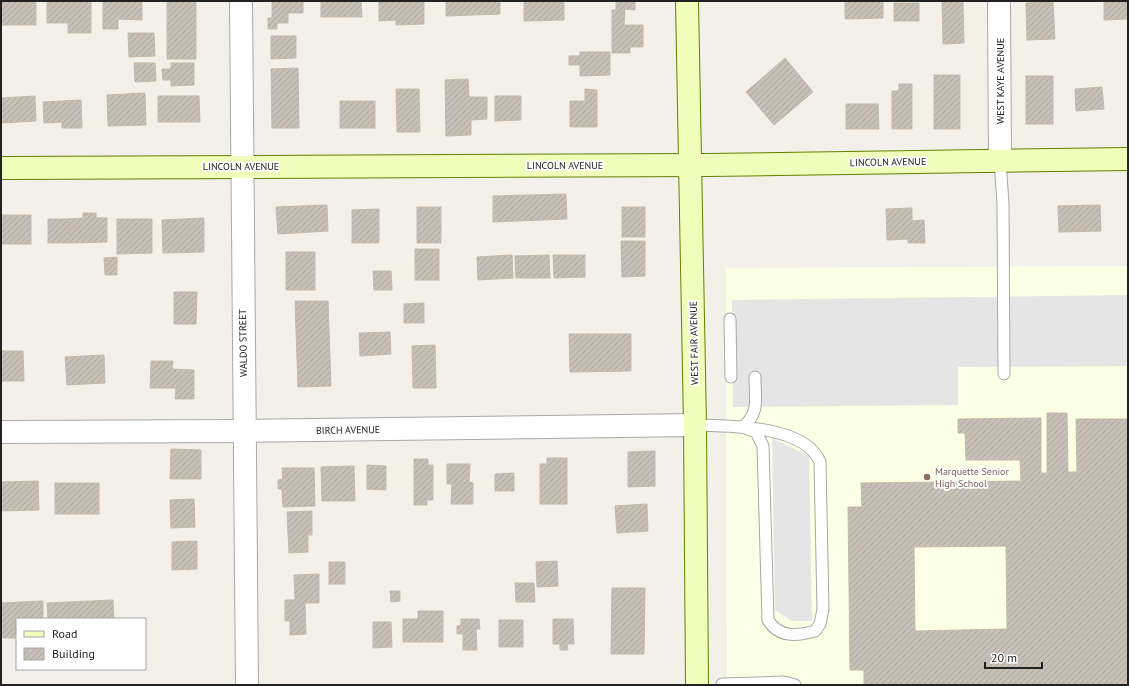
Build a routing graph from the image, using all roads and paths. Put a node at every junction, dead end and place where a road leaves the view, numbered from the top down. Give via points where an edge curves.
1 (241, 1) edge
2 (687, 1) edge
3 (999, 1) edge
4 (1128, 159) edge
5 (1000, 160) junction
6 (690, 165) junction
7 (242, 166) junction
8 (1, 168) edge
9 (730, 319) dead end
10 (1004, 374) dead end
11 (731, 377) dead end
12 (755, 377) dead end
13 (695, 425) junction
14 (743, 428) junction
15 (244, 431) junction
16 (1, 432) edge
17 (722, 684) dead end
18 (247, 685) edge
19 (697, 685) edge
20 (795, 685) edge

1 - 7 street, WALDO STREET
2 - 6 street, WEST FAIR AVENUE
3 - 5 street, WEST KAYE AVENUE
4 - 5 street, LINCOLN AVENUE
5 - 6 street, LINCOLN AVENUE
5 - 10 lane via 1003,204
6 - 7 street, LINCOLN AVENUE
6 - 13 street, WEST FAIR AVENUE
7 - 8 street, LINCOLN AVENUE
7 - 15 street, WALDO STREET
9 - 11 lane
12 - 14 lane via 754,416
13 - 14 lane
13 - 15 street, BIRCH AVENUE
13 - 19 street, WEST FAIR AVENUE
14 - 14 lane via 756,432 763,446 768,620 773,628 782,633 793,635 815,631 820,624 823,609 820,462 816,453 788,436
15 - 16 street, BIRCH AVENUE
15 - 18 street, WALDO STREET
17 - 20 lane via 784,682

